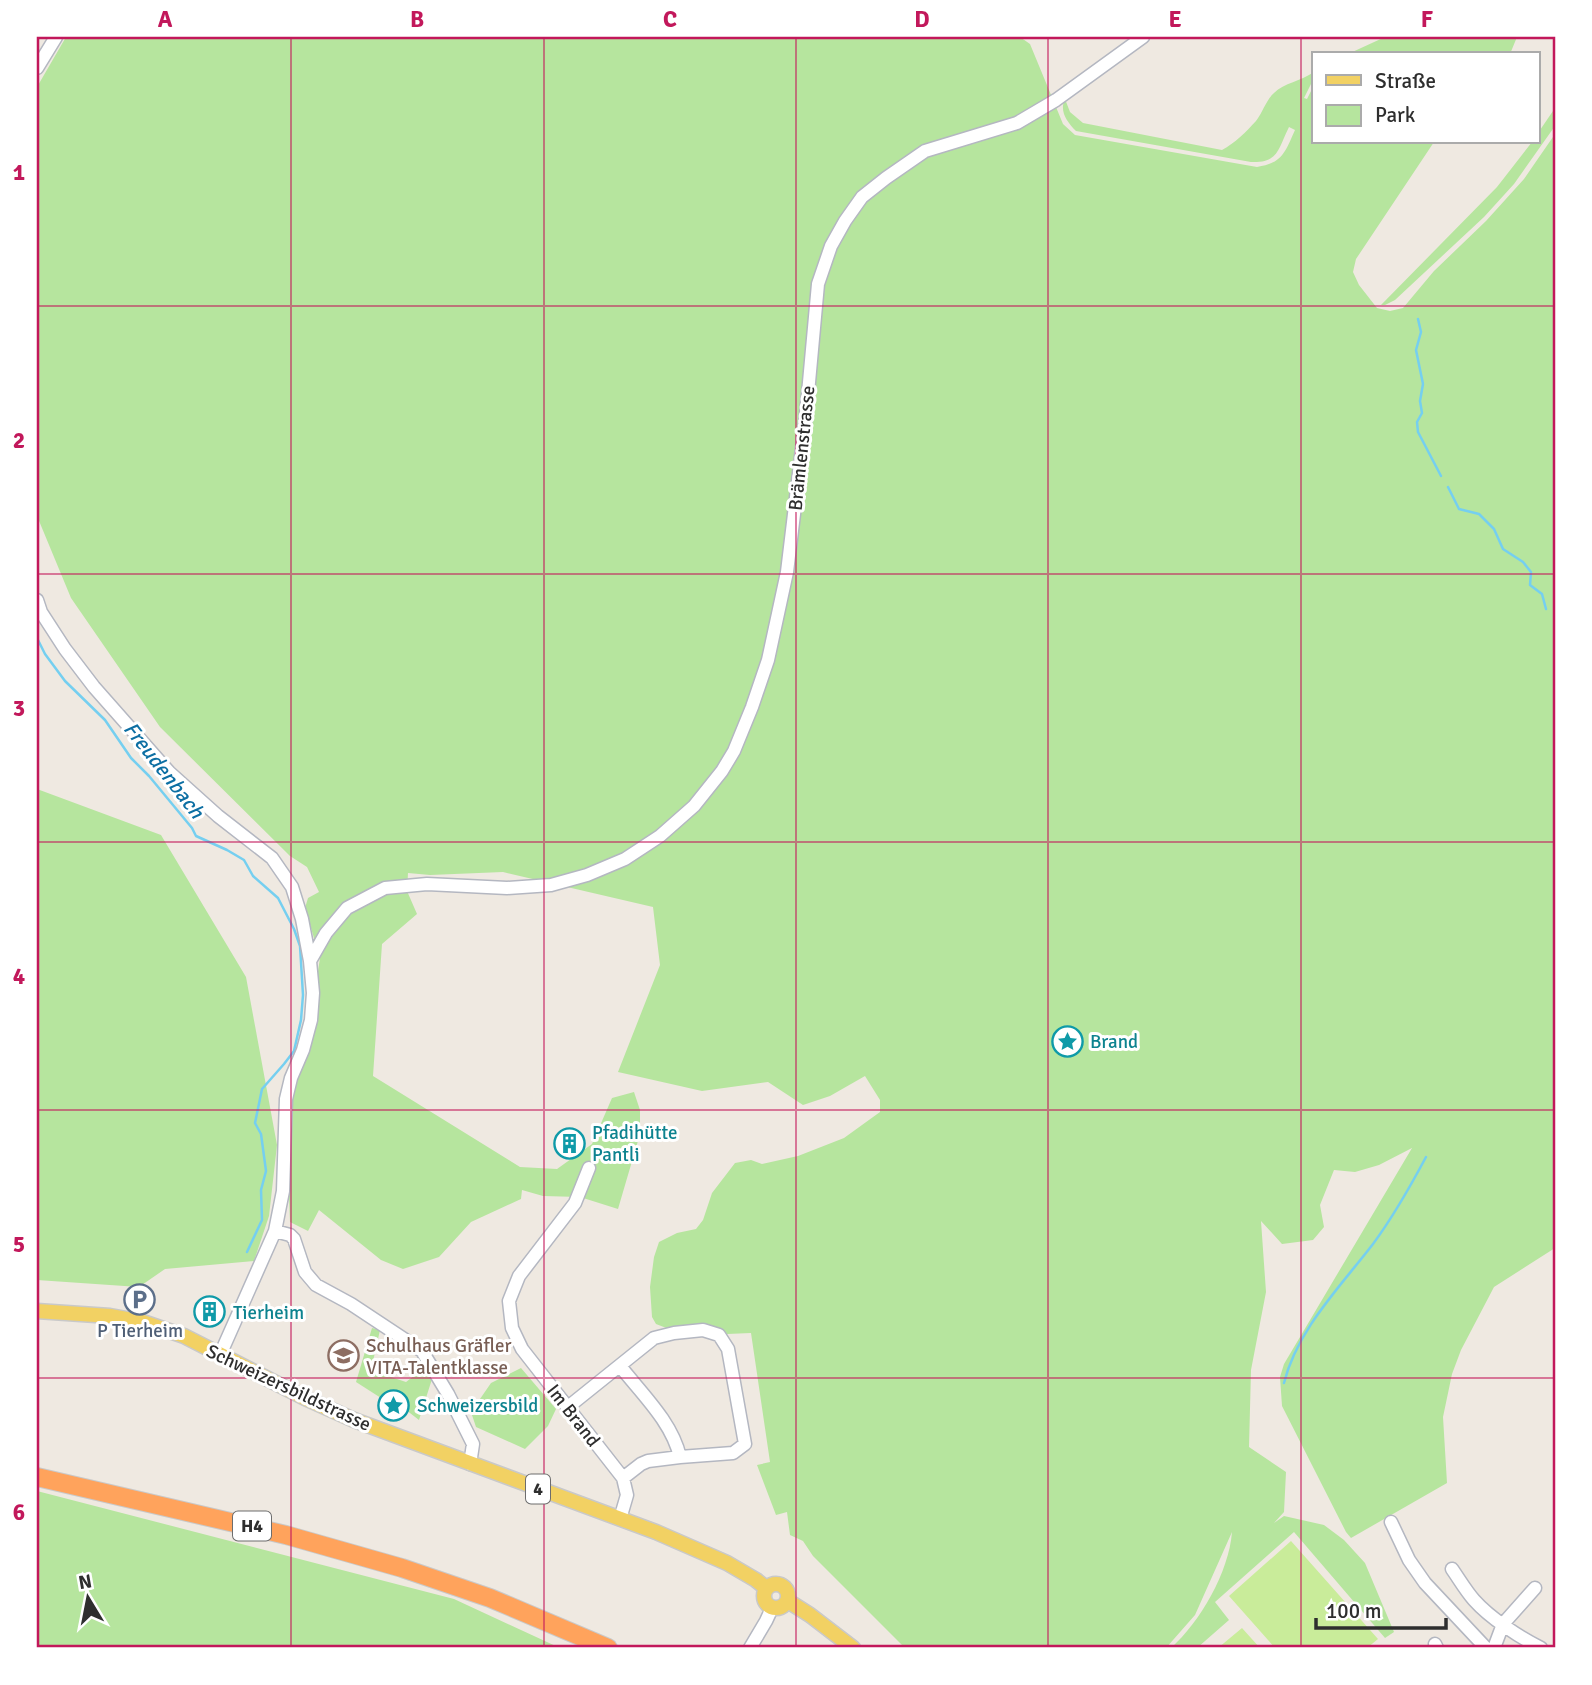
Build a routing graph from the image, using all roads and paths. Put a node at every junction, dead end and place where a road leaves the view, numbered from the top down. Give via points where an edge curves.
1 (56, 37) edge
2 (1143, 37) edge
3 (37, 68) edge
4 (37, 600) edge
5 (310, 961) junction
6 (589, 1168) dead end
7 (275, 1231) junction
8 (37, 1311) edge
9 (220, 1355) junction
10 (620, 1366) junction
11 (568, 1407) junction
12 (680, 1457) junction
13 (470, 1464) junction
14 (37, 1477) edge
15 (623, 1478) junction
16 (620, 1519) junction
17 (1391, 1522) dead end
18 (1452, 1569) dead end
19 (766, 1588) junction
20 (1535, 1588) dead end
21 (788, 1601) junction
22 (772, 1608) junction
23 (1503, 1624) junction
24 (602, 1646) edge
25 (750, 1648) edge
26 (853, 1648) edge
27 (1486, 1648) edge
28 (1494, 1648) edge
29 (1541, 1648) edge

1 - 3 street
2 - 5 street, Brämlenstrasse via 1056,100 1017,122 925,151 862,197 845,221 818,284 787,572 768,660 734,751 694,806 625,859 551,885 385,888 347,908
4 - 5 street via 94,687 169,772 272,858 292,887
5 - 7 street via 311,1020 286,1099 283,1191
6 - 11 street, Im Brand via 575,1203 519,1276 509,1301 512,1328 522,1349
7 - 9 street
7 - 13 street via 294,1239 305,1272 316,1285 422,1351 473,1444
8 - 9 main road, Schweizersbildstrasse / 4 via 143,1322
9 - 13 main road, Schweizersbildstrasse / 4 via 317,1404
10 - 11 street
10 - 12 street via 663,1421
10 - 12 street via 654,1338 704,1330 719,1335 728,1349 744,1444 733,1453
11 - 15 street, Im Brand
12 - 15 street via 648,1461
13 - 16 main road, Schweizersbildstrasse / 4
14 - 24 highway, H4 via 376,1560 490,1598
15 - 16 street via 626,1495
16 - 19 main road, Schweizersbildstrasse / 4 via 727,1563
17 - 27 street via 1425,1583
18 - 23 street via 1474,1600
19 - 21 main road, 4 via 783,1586
19 - 22 main road via 764,1599
20 - 23 street
21 - 22 main road
21 - 26 main road, 4
22 - 25 street
23 - 28 street
23 - 29 street

